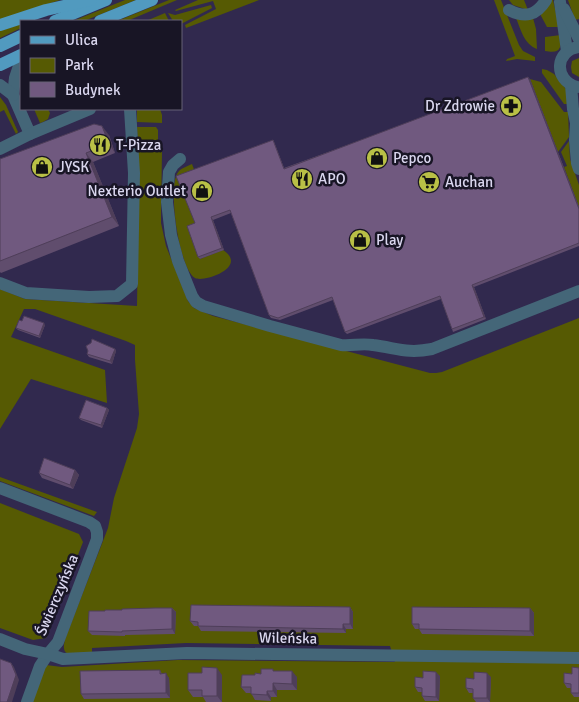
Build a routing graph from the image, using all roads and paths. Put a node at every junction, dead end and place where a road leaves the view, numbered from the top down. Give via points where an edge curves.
1 (91, 0) edge
2 (106, 0) edge
3 (152, 0) edge
4 (546, 0) edge
5 (560, 1) edge
6 (509, 10) dead end
7 (57, 20) edge
8 (102, 20) edge
9 (0, 25) edge
10 (20, 36) edge
11 (579, 39) edge
12 (0, 46) edge
13 (573, 49) edge
14 (20, 55) edge
15 (20, 63) edge
16 (0, 65) edge
17 (0, 85) edge
18 (575, 86) edge
19 (13, 95) junction
20 (88, 110) edge
21 (130, 110) edge
22 (578, 120) edge
23 (30, 134) junction
24 (0, 148) edge
25 (180, 159) dead end
26 (578, 161) edge
27 (0, 283) edge
28 (579, 291) edge
29 (0, 488) edge
30 (0, 639) edge
31 (48, 654) junction
32 (579, 658) edge
33 (27, 702) edge

1 - 9 main road
2 - 7 main road
3 - 8 main road
4 - 6 street via 539,10 530,14
5 - 11 street
5 - 13 street
10 - 12 main road
13 - 18 street via 561,60 560,68 564,80
14 - 16 main road
15 - 19 street
17 - 19 street
18 - 22 street via 573,109
19 - 23 street
20 - 23 street
21 - 27 street via 134,173 132,284 117,296 89,297 26,293
22 - 26 street via 575,140
23 - 24 street
25 - 28 street via 169,172 167,202 171,235 192,296 203,306 341,345 362,344 420,352
29 - 31 street, Świerczyńska via 89,522 97,532 89,563 58,642
30 - 31 street, Wileńska
31 - 32 street, Wileńska via 63,659 188,653
31 - 33 street, Świerczyńska via 40,666

